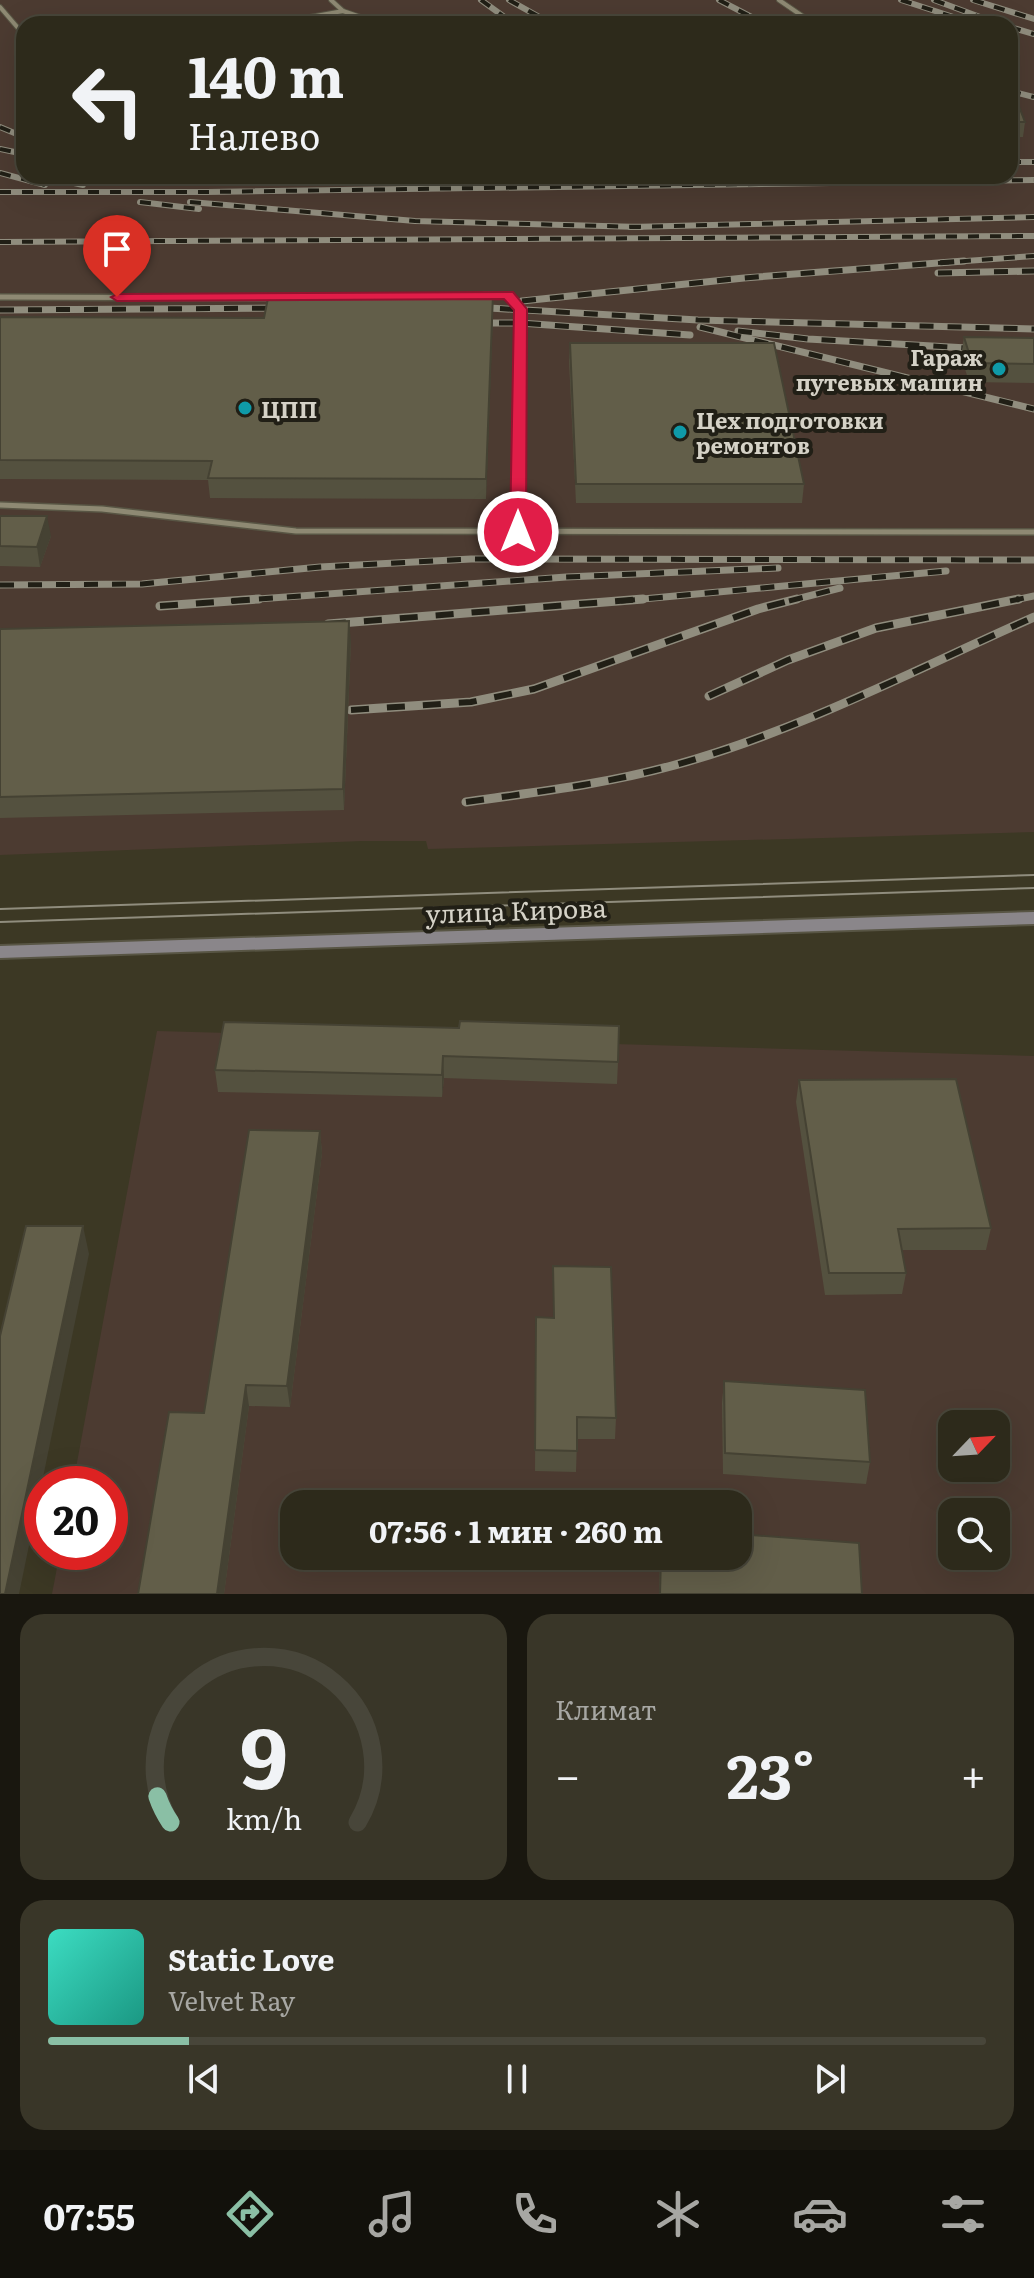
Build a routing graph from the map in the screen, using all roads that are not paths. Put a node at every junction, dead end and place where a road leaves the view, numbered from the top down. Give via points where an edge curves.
1 (331, 0) edge
2 (779, 0) edge
3 (0, 7) edge
4 (343, 11) junction
5 (316, 16) edge
6 (358, 16) edge
7 (802, 16) edge
8 (16, 26) edge
9 (477, 295) edge
10 (0, 297) edge
11 (277, 298) edge
12 (0, 505) edge
13 (518, 532) junction
14 (1034, 532) edge
15 (1034, 918) edge
16 (0, 952) edge

1 - 4 lane
2 - 7 lane
3 - 8 lane
4 - 5 lane
4 - 6 lane
9 - 13 lane via 508,295 520,309
10 - 11 lane
12 - 13 lane via 102,509 296,531
13 - 14 lane
15 - 16 main road, улица Кирова

